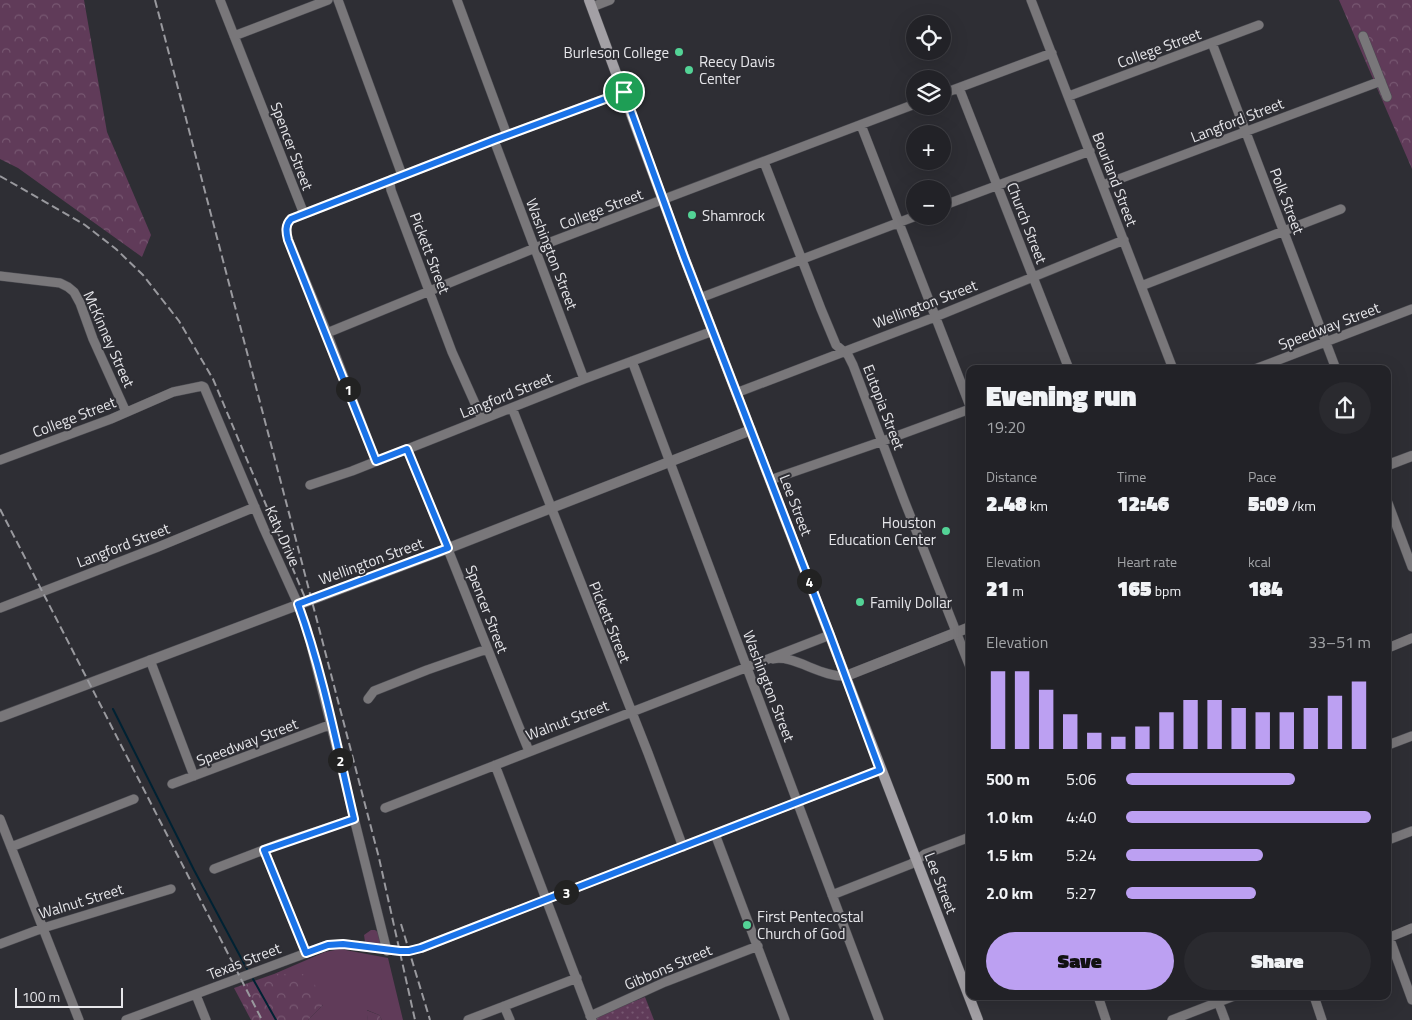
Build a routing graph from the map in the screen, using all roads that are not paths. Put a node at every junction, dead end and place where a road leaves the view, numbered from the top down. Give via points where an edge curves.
1 (220, 0) edge
2 (328, 0) edge
3 (338, 0) edge
4 (457, 0) edge
5 (610, 0) edge
6 (1032, 0) edge
7 (591, 4) edge
8 (1258, 25) dead end
9 (234, 36) junction
10 (1363, 36) dead end
11 (1212, 43) junction
12 (1052, 53) junction
13 (1380, 81) junction
14 (959, 88) junction
15 (951, 91) edge
16 (624, 92) junction
17 (1069, 96) junction
18 (1387, 97) dead end
19 (906, 108) edge
20 (861, 125) junction
21 (1246, 132) junction
22 (506, 136) junction
23 (494, 140) junction
24 (1090, 150) junction
25 (764, 162) junction
26 (402, 175) junction
27 (392, 179) junction
28 (998, 186) junction
29 (1103, 186) junction
30 (663, 200) junction
31 (951, 203) edge
32 (1342, 209) dead end
33 (304, 214) junction
34 (906, 220) edge
35 (899, 223) junction
36 (1284, 231) junction
37 (1124, 240) junction
38 (535, 248) junction
39 (802, 259) junction
40 (0, 276) edge
41 (1033, 278) junction
42 (1141, 286) junction
43 (430, 291) junction
44 (700, 298) junction
45 (1412, 309) edge
46 (935, 316) junction
47 (713, 331) junction
48 (327, 333) junction
49 (1326, 342) junction
50 (844, 351) junction
51 (632, 361) junction
52 (1067, 365) edge
53 (1171, 365) edge
54 (1266, 365) edge
55 (1335, 365) edge
56 (584, 379) junction
57 (186, 389) joint
58 (736, 393) junction
59 (966, 397) edge
60 (512, 408) junction
61 (966, 409) edge
62 (126, 412) junction
63 (482, 420) junction
64 (751, 430) junction
65 (883, 441) junction
66 (407, 449) junction
67 (1412, 456) edge
68 (0, 460) edge
69 (376, 461) junction
70 (669, 461) junction
71 (1391, 464) edge
72 (770, 480) junction
73 (310, 485) dead end
74 (255, 507) junction
75 (550, 508) junction
76 (1391, 511) edge
77 (448, 548) junction
78 (1412, 567) edge
79 (298, 604) junction
80 (0, 608) edge
81 (966, 628) edge
82 (956, 632) junction
83 (830, 635) junction
84 (1412, 638) edge
85 (1391, 647) edge
86 (487, 649) junction
87 (966, 657) edge
88 (150, 660) junction
89 (760, 662) junction
90 (747, 667) junction
91 (846, 676) junction
92 (368, 698) dead end
93 (631, 712) junction
94 (0, 717) edge
95 (332, 724) junction
96 (1412, 736) edge
97 (1391, 744) edge
98 (529, 751) junction
99 (495, 765) junction
100 (880, 770) junction
101 (194, 776) junction
102 (172, 784) dead end
103 (134, 799) dead end
104 (798, 803) junction
105 (385, 808) dead end
106 (0, 819) edge
107 (354, 819) junction
108 (1412, 831) edge
109 (715, 834) junction
110 (3, 837) edge
111 (966, 839) edge
112 (1391, 839) edge
113 (11, 846) junction
114 (682, 847) junction
115 (264, 850) junction
116 (916, 860) junction
117 (214, 869) dead end
118 (171, 889) dead end
119 (832, 895) junction
120 (546, 900) junction
121 (43, 928) junction
122 (1412, 928) edge
123 (1391, 935) edge
124 (0, 944) edge
125 (1391, 944) edge
126 (758, 946) junction
127 (387, 951) junction
128 (306, 953) junction
129 (577, 978) junction
130 (966, 989) edge
131 (196, 994) junction
132 (970, 1000) edge
133 (1099, 1000) edge
134 (1215, 1000) edge
135 (1217, 1000) edge
136 (1315, 1000) edge
137 (1412, 1000) edge
138 (504, 1006) junction
139 (591, 1018) edge
140 (79, 1020) edge
141 (126, 1020) edge
142 (206, 1020) edge
143 (468, 1020) edge
144 (510, 1020) edge
145 (785, 1020) edge
146 (879, 1020) edge
147 (978, 1020) edge
148 (1106, 1020) edge
149 (1172, 1020) edge
150 (1225, 1020) edge
151 (1322, 1020) edge

1 - 9 street, Spencer Street
2 - 9 street
3 - 26 street
4 - 22 street
5 - 7 street
6 - 12 street, Bourland Street
7 - 16 main road, Lee Street
8 - 11 street, College Street
9 - 33 street, Spencer Street
10 - 13 street
11 - 17 street, College Street
11 - 21 street, Polk Street
12 - 14 street
12 - 17 street, Bourland Street
13 - 18 street
13 - 21 street, Langford Street
14 - 15 street
14 - 28 street, Church Street
16 - 22 street
16 - 30 main road, Lee Street
17 - 24 street, Bourland Street
19 - 20 street, College Street
20 - 25 street, College Street
20 - 35 street
21 - 29 street, Langford Street
21 - 36 street, Polk Street
22 - 23 street
23 - 26 street
23 - 38 street, Washington Street
24 - 28 street
24 - 29 street, Bourland Street
25 - 30 street, College Street
25 - 39 street, Eutopia Street
26 - 27 street
27 - 33 street
27 - 43 street, Pickett Street via 391,190
28 - 31 street
28 - 41 street, Church Street
29 - 37 street, Bourland Street
30 - 38 street, College Street
30 - 44 main road, Lee Street
32 - 36 street
33 - 48 street, Spencer Street via 291,219 287,234
34 - 35 street
35 - 39 street
35 - 46 street
36 - 42 street
36 - 49 street, Polk Street
37 - 41 street, Wellington Street
37 - 42 street, Bourland Street
38 - 43 street, College Street
38 - 56 street, Washington Street
39 - 44 street
39 - 50 street, Eutopia Street via 836,345
40 - 62 street, McKinney Street via 60,283 74,292
41 - 46 street, Wellington Street
41 - 52 street, Church Street
42 - 53 street, Bourland Street
43 - 48 street, College Street
43 - 63 street, Pickett Street
44 - 47 main road, Lee Street
45 - 49 street, Speedway Street
46 - 50 street, Wellington Street
46 - 59 street
47 - 51 street, Langford Street
47 - 58 main road, Lee Street
48 - 69 street, Spencer Street
49 - 54 street, Speedway Street
49 - 55 street, Polk Street
50 - 58 street, Wellington Street
50 - 65 street, Eutopia Street via 853,365
51 - 56 street, Langford Street
51 - 70 street, Washington Street
56 - 60 street, Langford Street
57 - 62 street, College Street
57 - 74 street, Katy Drive via 204,387
58 - 64 main road, Lee Street
60 - 63 street, Langford Street
60 - 75 street, Pickett Street
61 - 65 street
62 - 68 street, College Street
63 - 66 street, Langford Street
64 - 70 street, Wellington Street
64 - 72 main road, Lee Street
65 - 72 street
65 - 82 street, Eutopia Street
66 - 69 street, Langford Street
66 - 77 street, Spencer Street
67 - 71 street
69 - 73 street, Langford Street
70 - 75 street, Wellington Street
70 - 90 street, Washington Street
72 - 83 main road, Lee Street
74 - 79 street, Katy Drive
74 - 80 street, Langford Street
75 - 77 street, Wellington Street
75 - 93 street, Pickett Street
76 - 78 street
77 - 79 street, Wellington Street
77 - 86 street, Spencer Street
79 - 88 street, Wellington Street
79 - 95 street, Katy Drive
81 - 82 street
82 - 87 street, Eutopia Street
82 - 91 street
83 - 89 street, Walnut Street
83 - 91 main road, Lee Street
84 - 85 street
86 - 92 street via 374,691
86 - 98 street, Spencer Street
88 - 94 street, Wellington Street
88 - 101 street
89 - 90 street, Walnut Street
89 - 91 street, Walnut Street via 787,659 838,677
90 - 93 street, Walnut Street
90 - 104 street, Washington Street
91 - 100 main road, Lee Street
93 - 98 street, Walnut Street
93 - 114 street, Pickett Street
95 - 101 street, Speedway Street
95 - 107 street, Katy Drive
96 - 97 street
98 - 99 street, Walnut Street
99 - 105 street, Walnut Street
99 - 120 street
100 - 104 street, Texas Street
100 - 116 main road, Lee Street
101 - 102 street, Speedway Street
103 - 113 street
104 - 109 street, Texas Street
104 - 119 street, Washington Street
106 - 110 street
107 - 115 street
107 - 127 street, Katy Drive
108 - 112 street
109 - 114 street, Texas Street
109 - 126 street
110 - 113 street
111 - 116 street
113 - 121 street
114 - 120 street, Texas Street
115 - 117 street
115 - 128 street
116 - 119 street
116 - 130 main road, Lee Street
118 - 121 street, Walnut Street
119 - 146 street, Washington Street
120 - 127 street, Texas Street via 421,948
120 - 129 street
121 - 124 street, Walnut Street
121 - 140 street
122 - 123 street
125 - 137 street
126 - 139 street, Gibbons Street via 665,982
126 - 145 street
127 - 128 street, Texas Street via 343,944 328,945
128 - 131 street, Texas Street
129 - 138 street
129 - 139 street
131 - 141 street, Texas Street
131 - 142 street
132 - 147 main road, Lee Street
133 - 148 street
134 - 149 street
135 - 150 street
136 - 151 street
138 - 143 street
138 - 144 street

